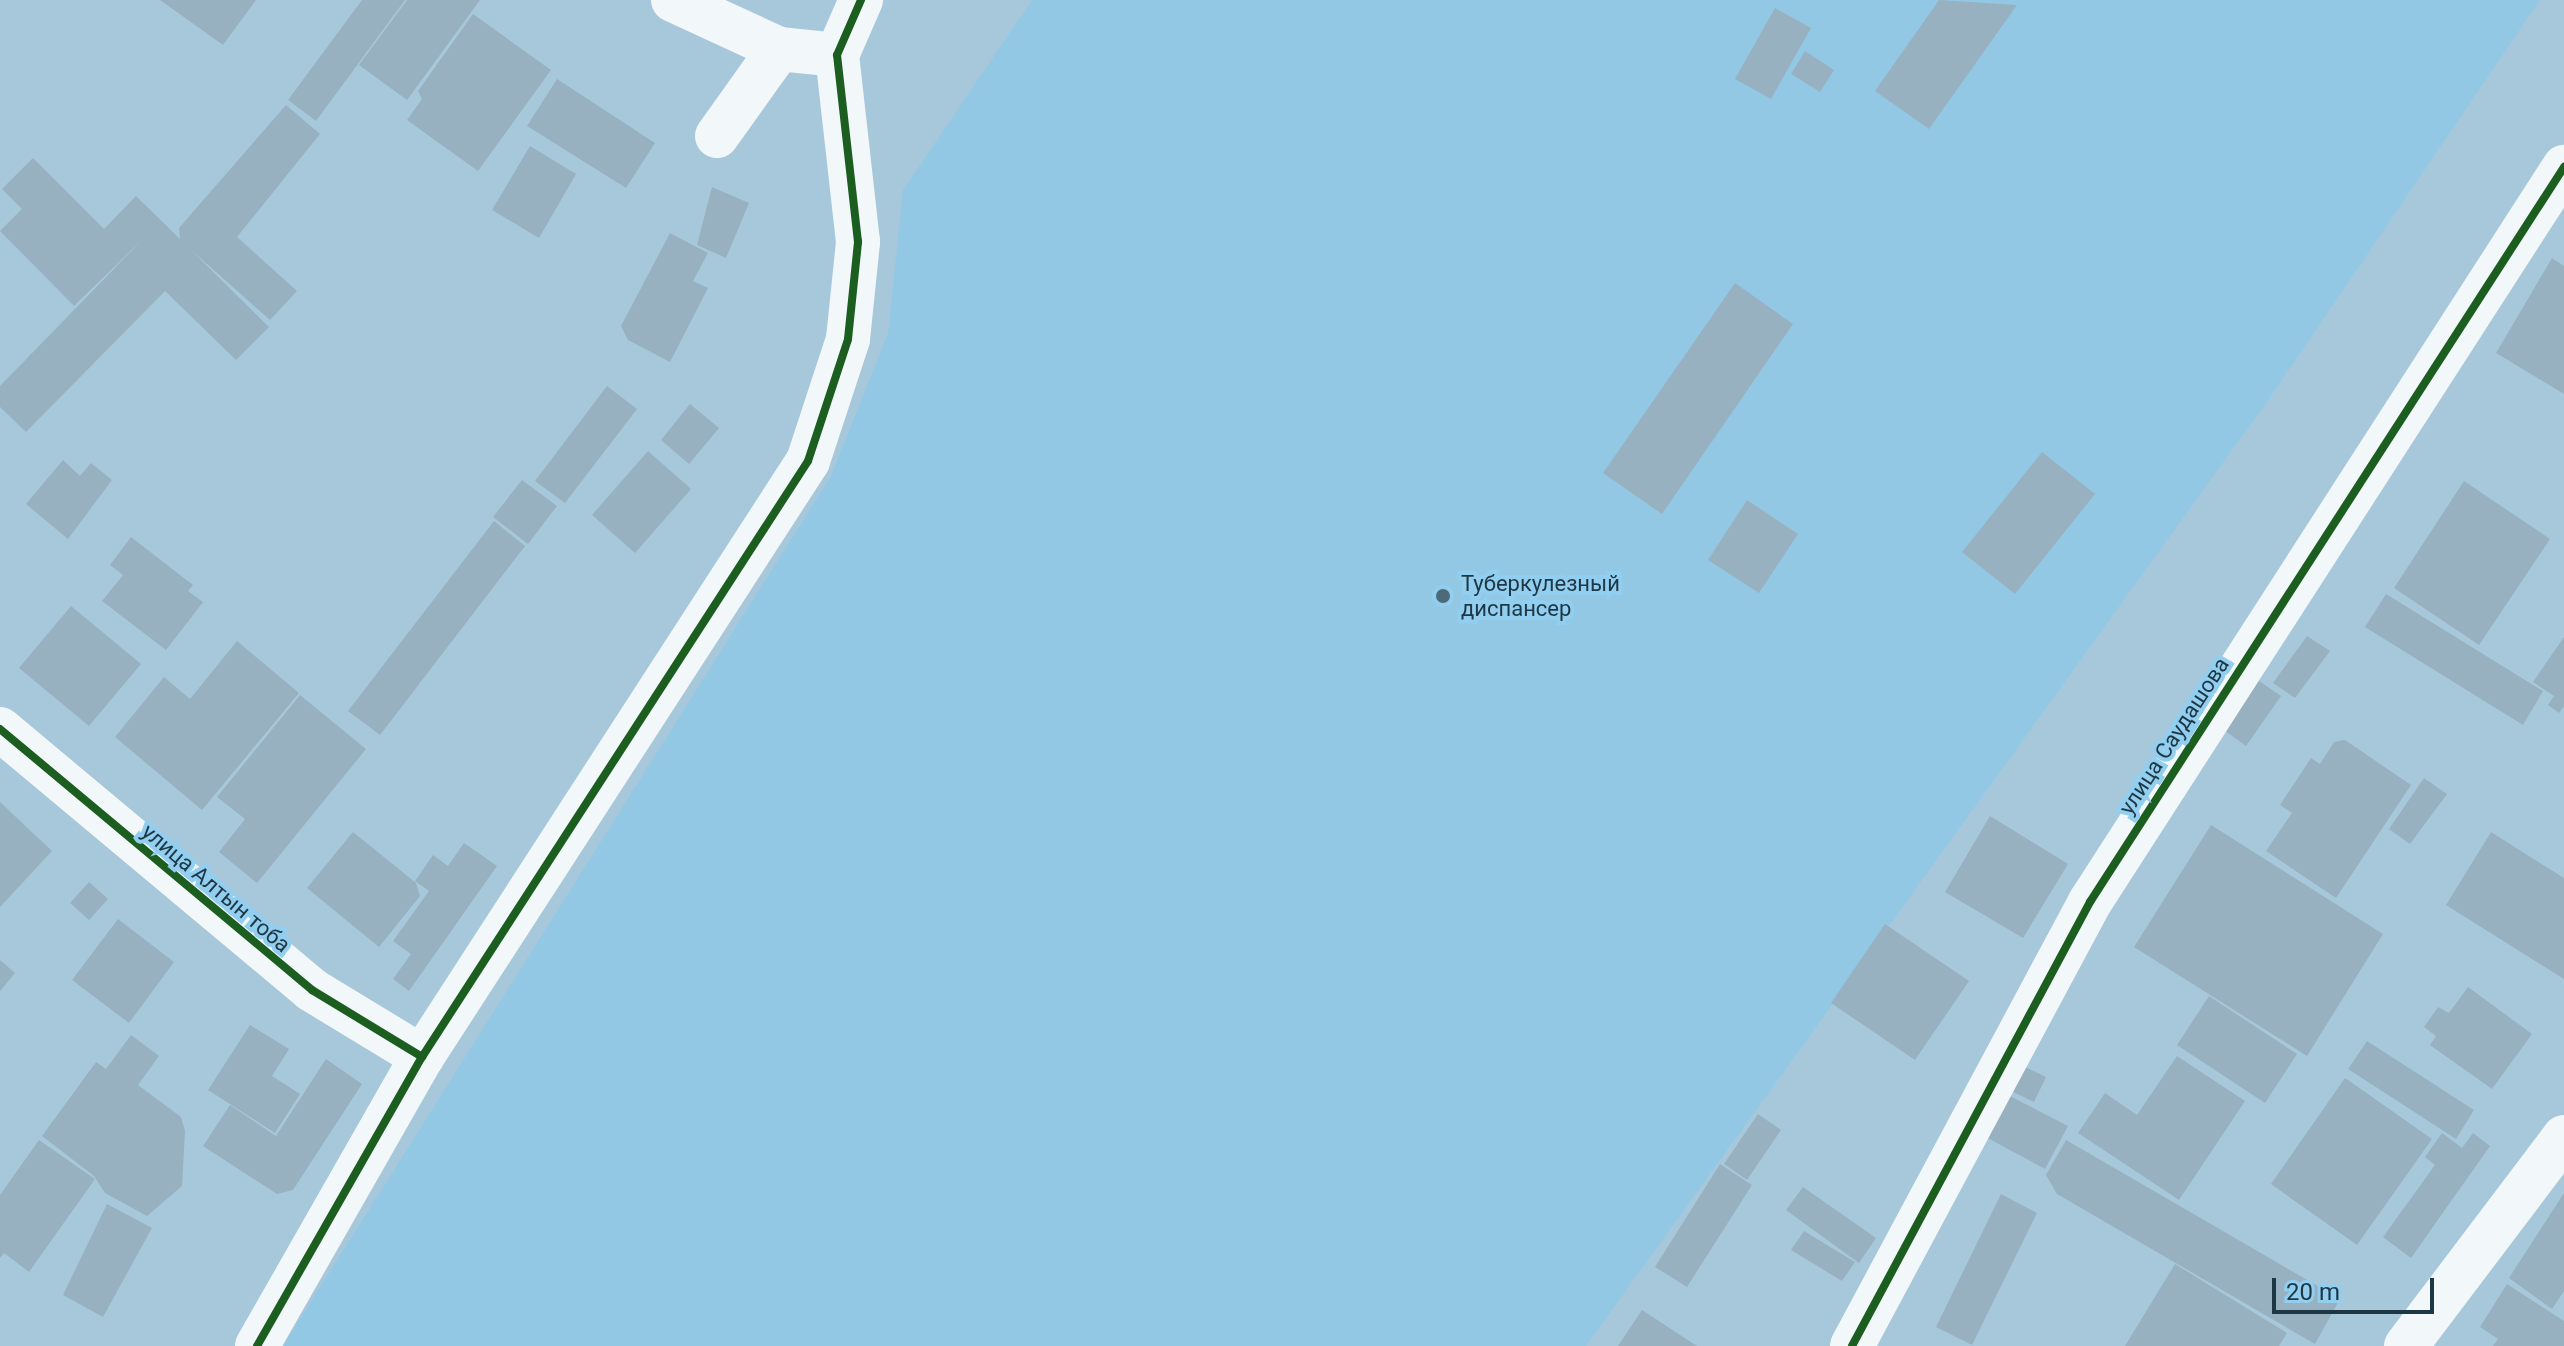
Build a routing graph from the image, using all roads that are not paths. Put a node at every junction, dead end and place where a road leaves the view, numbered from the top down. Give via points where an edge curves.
1 (673, 0) edge
2 (861, 0) edge
3 (779, 49) junction
4 (837, 55) junction
5 (717, 136) dead end
6 (2564, 167) edge
7 (0, 729) edge
8 (422, 1057) junction
9 (2564, 1137) edge
10 (257, 1346) edge
11 (1852, 1346) edge
12 (2406, 1346) edge

1 - 3 street
2 - 4 street
3 - 4 street
3 - 5 street
4 - 8 street via 858,242 848,339 808,461
6 - 11 street, улица Саудашова via 2090,902
7 - 8 street, улица Алтын тоба via 312,990
8 - 10 street
9 - 12 street

